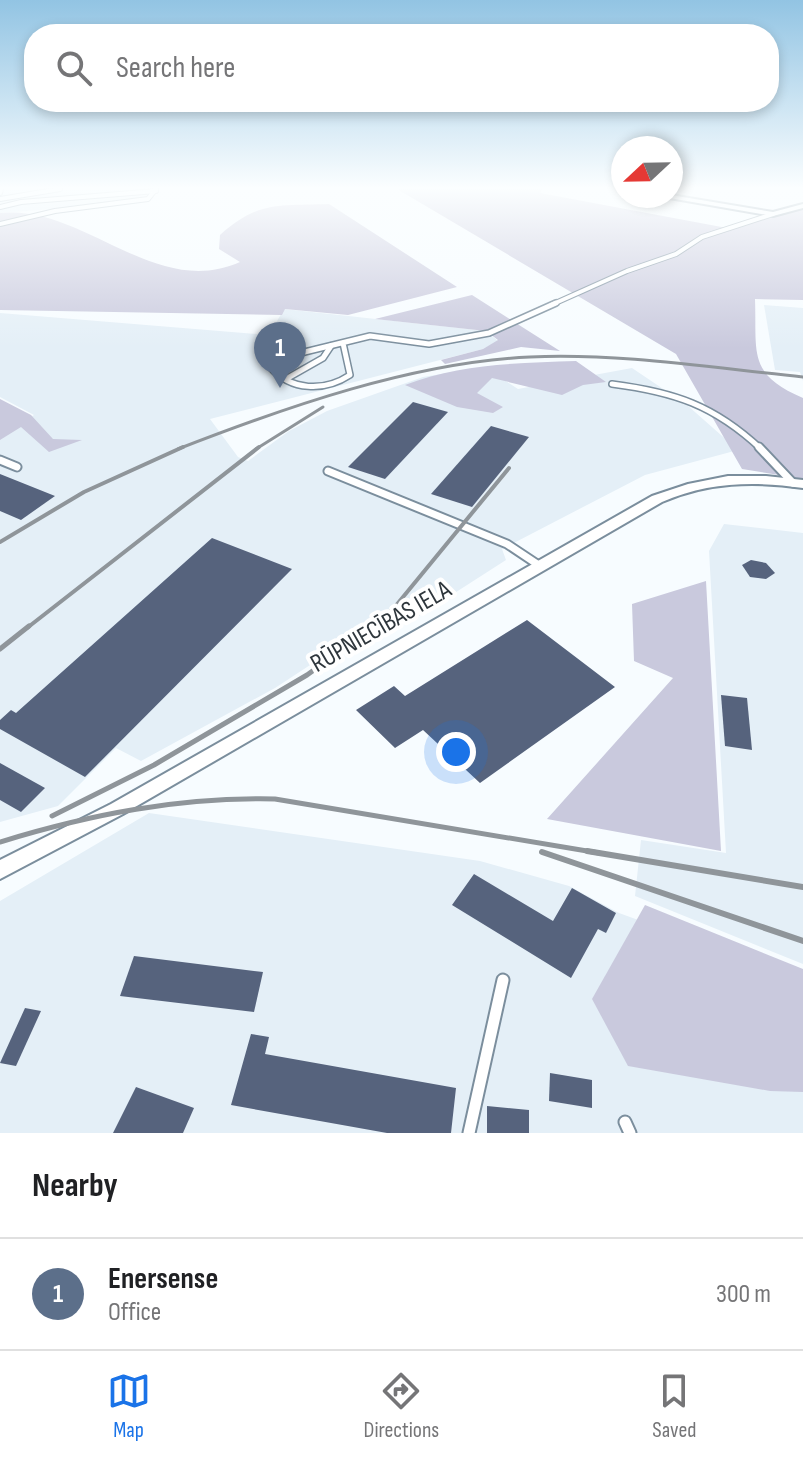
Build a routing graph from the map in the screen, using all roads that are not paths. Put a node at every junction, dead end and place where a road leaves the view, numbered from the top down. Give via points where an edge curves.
1 (695, 242) edge
2 (343, 343) junction
3 (331, 345) junction
4 (286, 379) junction
5 (612, 384) dead end
6 (0, 460) edge
7 (17, 467) dead end
8 (328, 471) dead end
9 (798, 483) edge
10 (540, 566) junction
11 (0, 870) edge
12 (503, 980) dead end
13 (469, 1133) edge

1 - 2 lane via 489,333 429,344 370,336
2 - 3 lane
2 - 4 lane via 347,379 317,388
3 - 4 lane via 323,358
3 - 4 lane via 280,358 270,367
5 - 9 lane via 672,393 701,405
6 - 7 lane
8 - 10 lane via 507,544
9 - 10 street, RŪPNIECĪBAS IELA via 746,479 682,489
10 - 11 street, RŪPNIECĪBAS IELA via 117,809
12 - 13 lane

